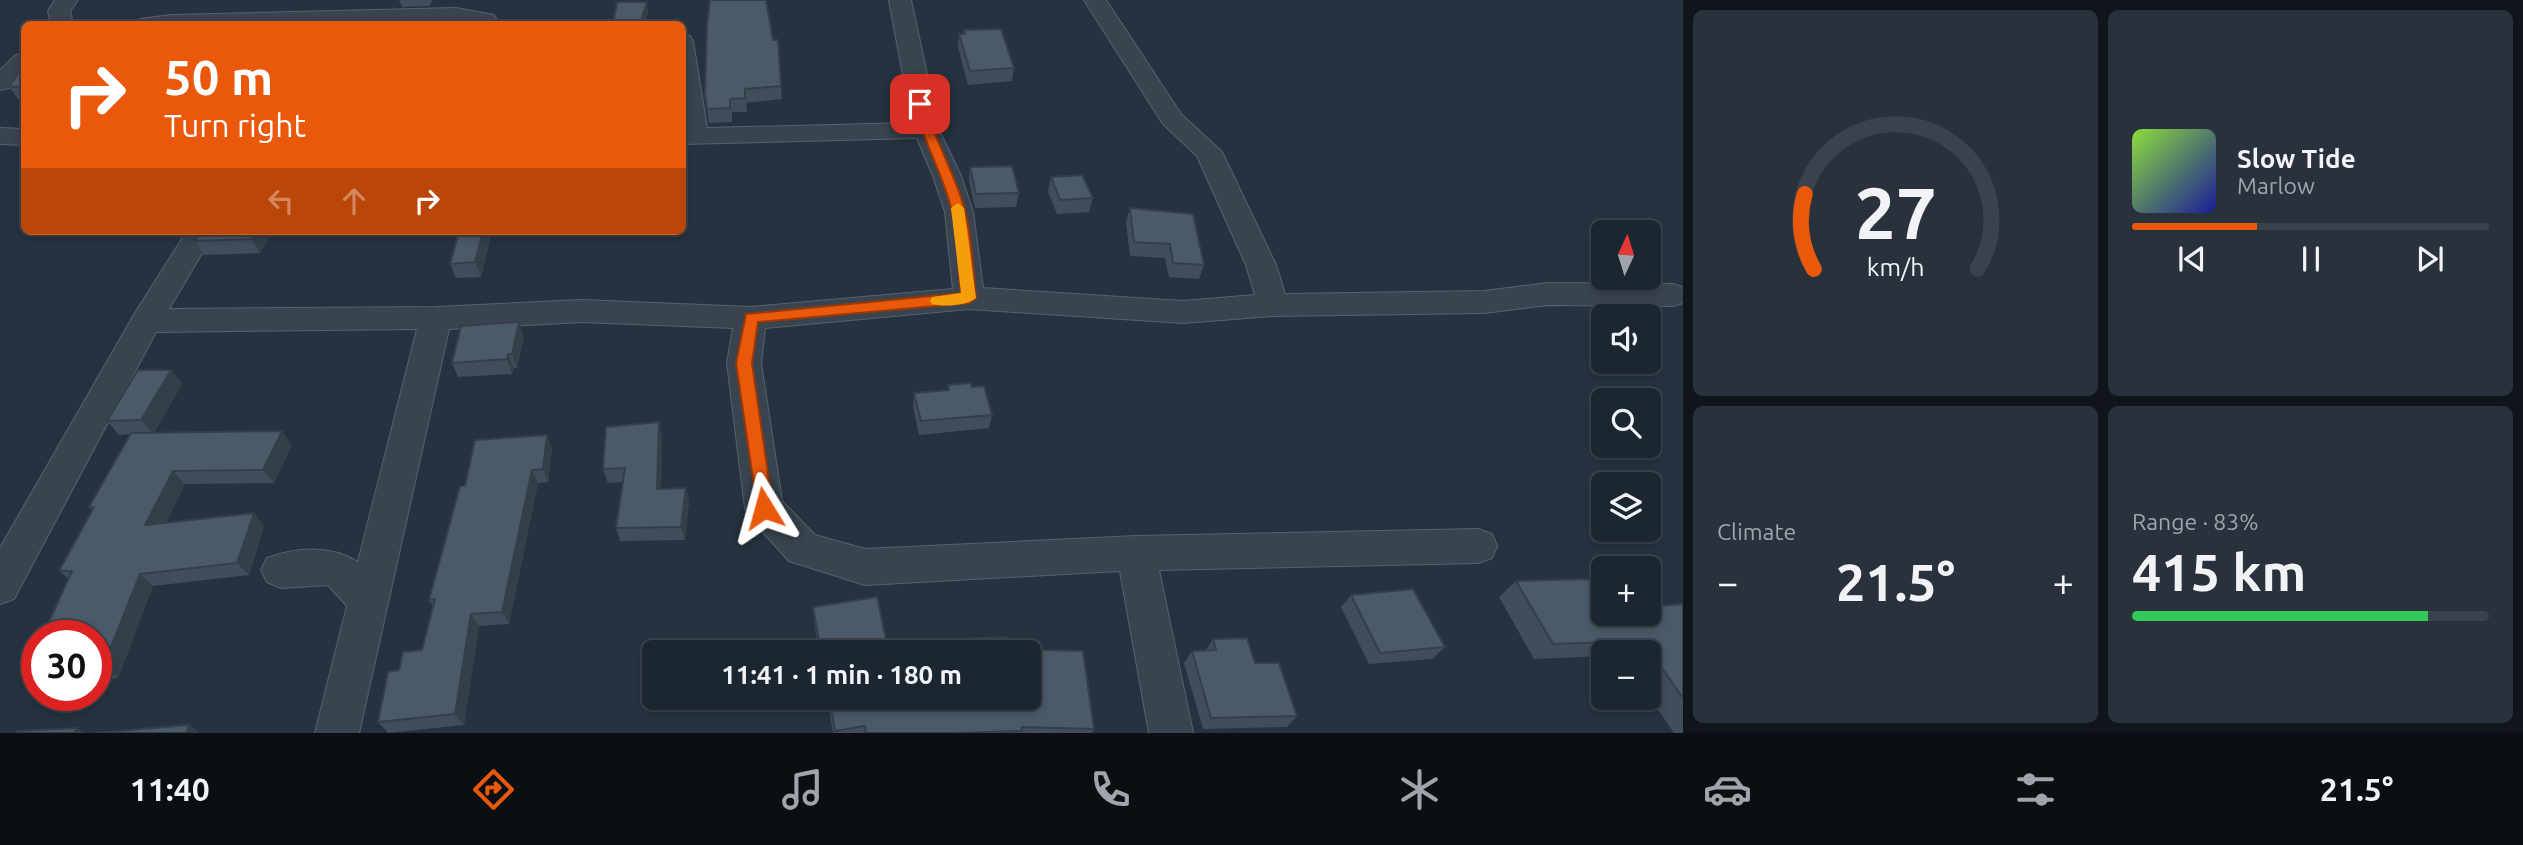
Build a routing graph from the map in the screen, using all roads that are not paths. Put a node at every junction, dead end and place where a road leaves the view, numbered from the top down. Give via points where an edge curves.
1 (67, 0) edge
2 (900, 0) edge
3 (1095, 0) edge
4 (60, 21) edge
5 (212, 21) edge
6 (486, 21) edge
7 (21, 63) edge
8 (0, 83) edge
9 (686, 95) edge
10 (926, 130) junction
11 (0, 136) edge
12 (689, 136) edge
13 (21, 137) edge
14 (199, 235) edge
15 (1673, 295) dead end
16 (969, 298) junction
17 (1273, 305) junction
18 (436, 318) junction
19 (751, 318) junction
20 (146, 321) junction
21 (1478, 546) dead end
22 (1136, 552) junction
23 (281, 569) dead end
24 (0, 586) edge
25 (368, 602) junction
26 (337, 733) edge
27 (1171, 733) edge

1 - 4 street via 58,9
2 - 10 street
3 - 17 street via 1172,119 1209,152 1261,265
5 - 6 street via 456,15
7 - 8 street
9 - 12 street
10 - 12 street
10 - 16 street via 959,212
11 - 13 street
14 - 20 street
15 - 17 street
16 - 17 street via 1183,312
16 - 19 street
18 - 19 street via 582,311
18 - 20 street
18 - 25 street
19 - 22 street via 744,363 764,508 803,549 865,567
20 - 24 street
21 - 22 street
22 - 27 street
23 - 25 street via 328,566 351,576
25 - 26 street

